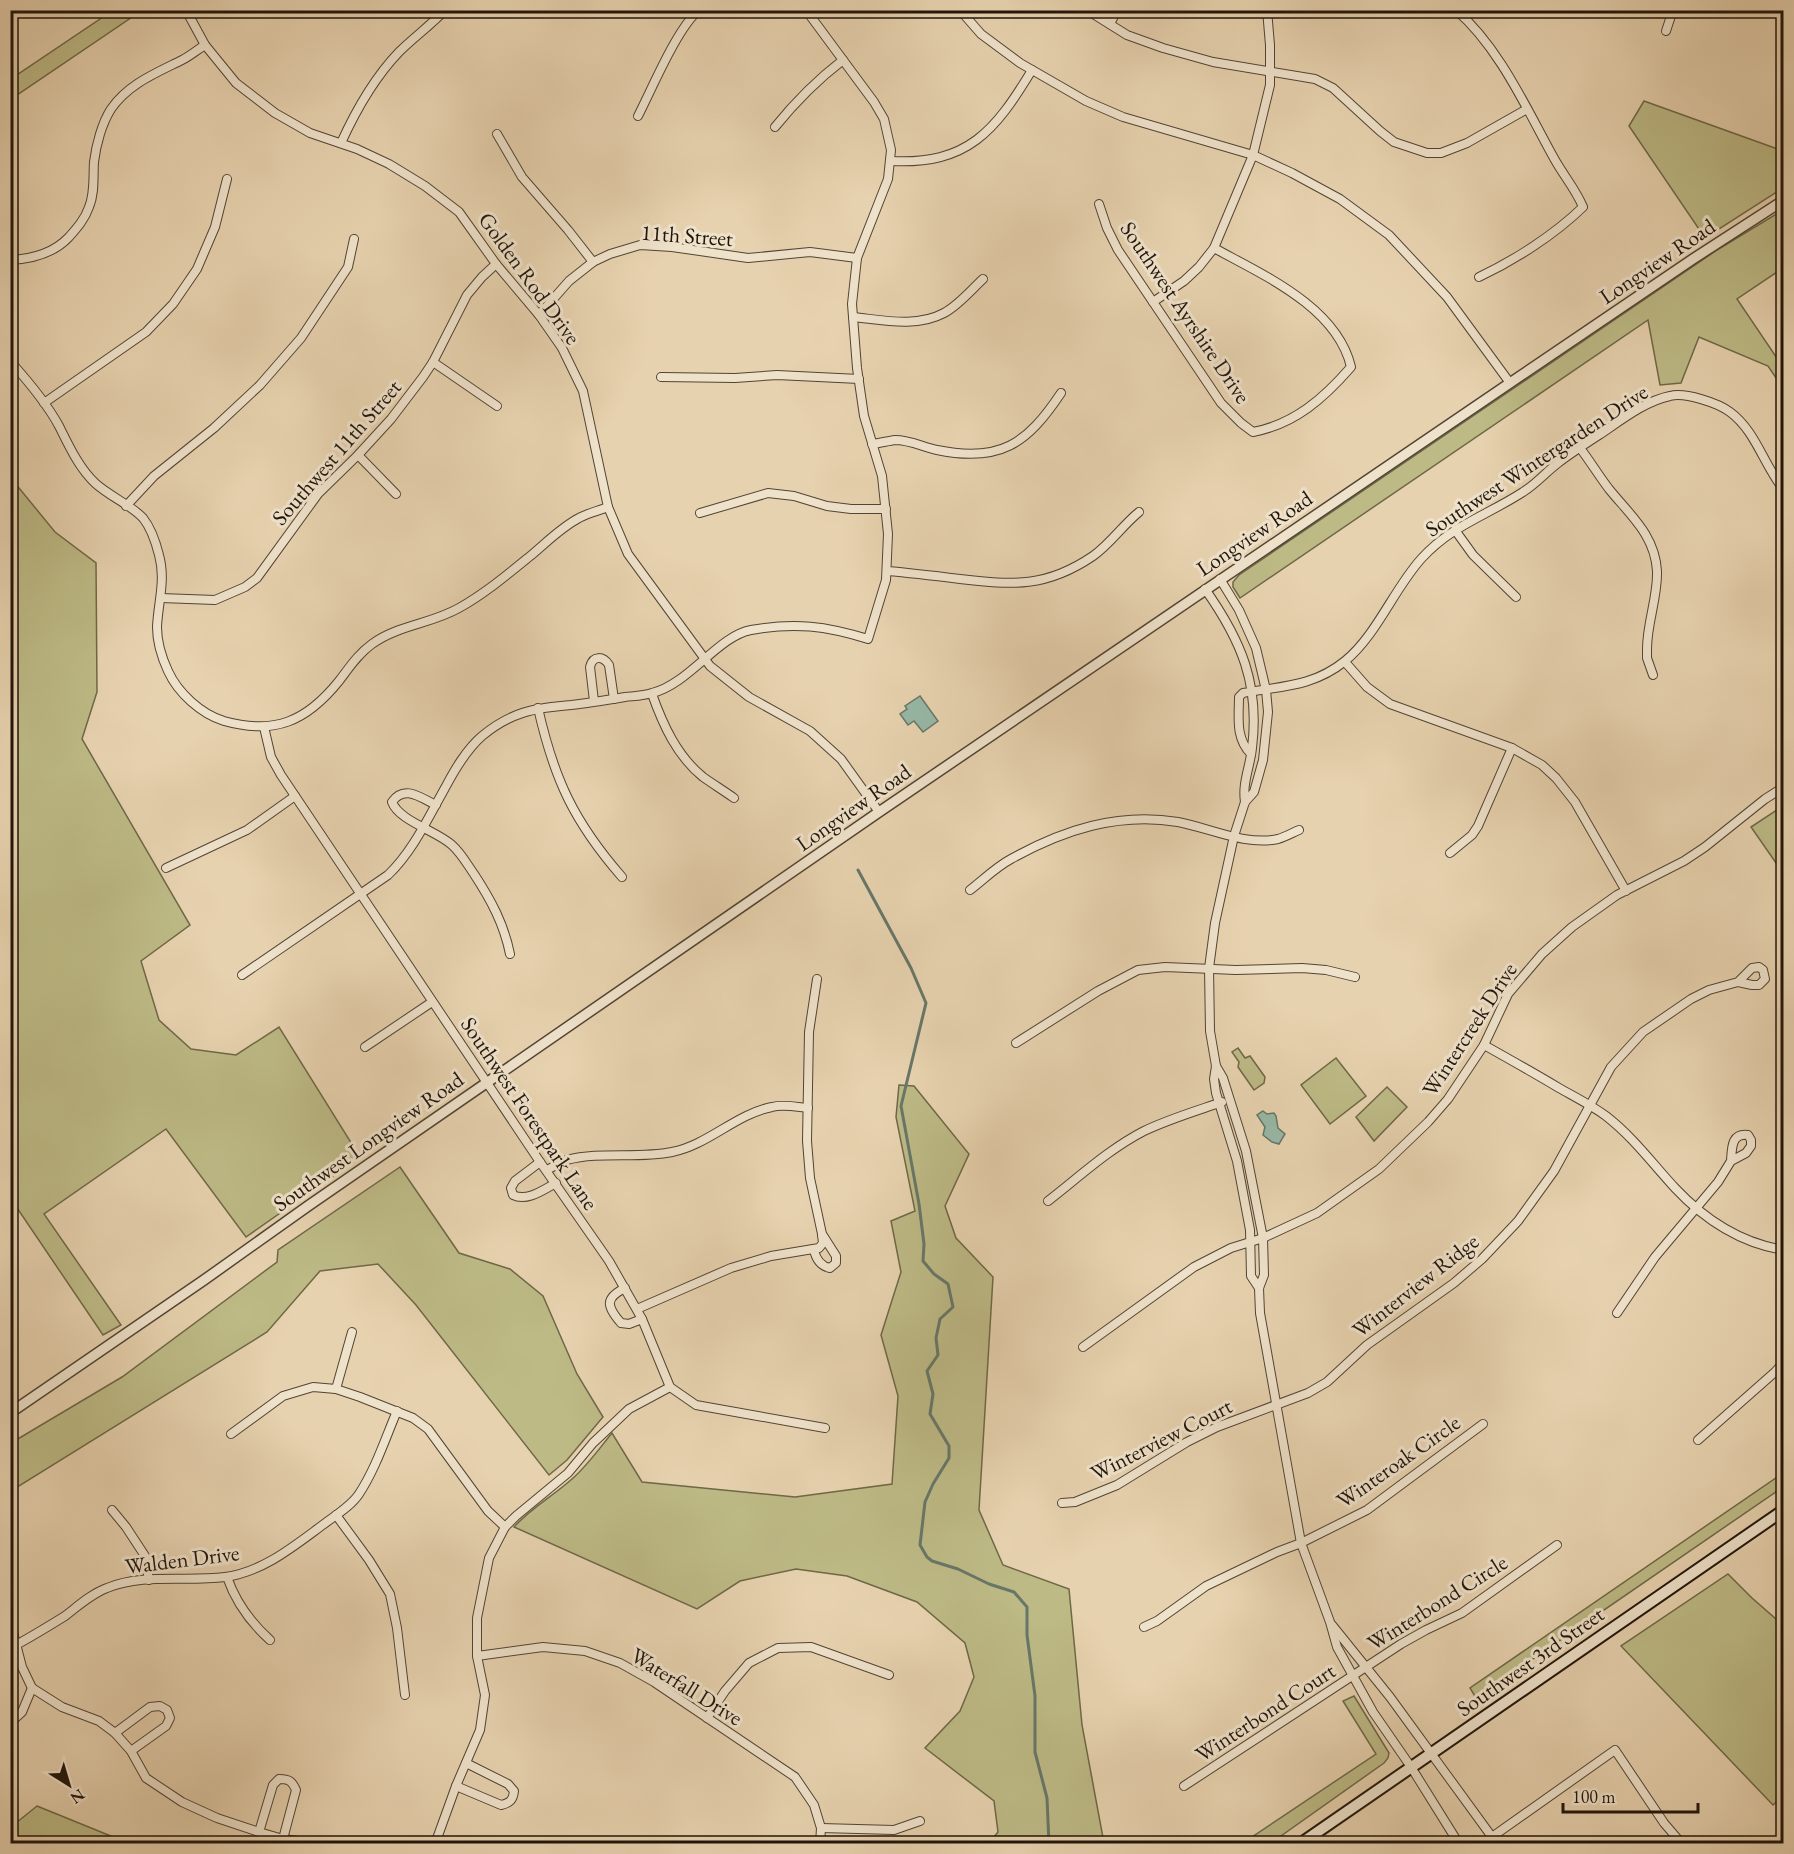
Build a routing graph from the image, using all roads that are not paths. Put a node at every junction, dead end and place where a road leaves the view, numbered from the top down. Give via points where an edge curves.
1 (186, 10) edge
2 (445, 10) edge
3 (699, 10) edge
4 (806, 10) edge
5 (960, 10) edge
6 (1087, 10) edge
7 (1117, 10) edge
8 (1267, 10) edge
9 (1456, 10) edge
10 (1673, 10) edge
11 (1110, 24) junction
12 (1666, 31) dead end
13 (205, 45) junction
14 (843, 60) junction
15 (1032, 70) junction
16 (1270, 72) junction
17 (1527, 110) junction
18 (638, 116) dead end
19 (775, 127) dead end
20 (497, 134) dead end
21 (341, 143) junction
22 (1253, 154) junction
23 (891, 161) junction
24 (227, 179) dead end
25 (1784, 200) edge
26 (1099, 204) dead end
27 (354, 239) dead end
28 (1214, 248) junction
29 (857, 258) junction
30 (10, 260) edge
31 (592, 262) junction
32 (496, 264) junction
33 (1479, 277) dead end
34 (983, 279) dead end
35 (1153, 302) junction
36 (539, 315) junction
37 (853, 317) junction
38 (10, 361) edge
39 (433, 362) junction
40 (661, 377) dead end
41 (859, 379) junction
42 (1510, 383) junction
43 (1061, 393) dead end
44 (44, 403) junction
45 (497, 406) dead end
46 (872, 444) junction
47 (1580, 448) junction
48 (358, 455) junction
49 (1784, 490) edge
50 (396, 494) dead end
51 (126, 506) junction
52 (608, 507) junction
53 (886, 509) junction
54 (1139, 512) dead end
55 (700, 513) dead end
56 (1455, 530) junction
57 (887, 571) junction
58 (1220, 579) junction
59 (1205, 589) junction
60 (1516, 597) dead end
61 (161, 598) junction
62 (705, 660) junction
63 (1345, 662) junction
64 (1653, 675) dead end
65 (1266, 690) junction
66 (1252, 691) junction
67 (652, 694) junction
68 (614, 699) junction
69 (594, 701) junction
70 (538, 708) junction
71 (264, 727) junction
72 (1512, 748) junction
73 (1251, 754) junction
74 (1784, 787) edge
75 (295, 796) junction
76 (734, 798) dead end
77 (1245, 802) junction
78 (436, 805) junction
79 (879, 812) junction
80 (423, 827) junction
81 (1299, 830) dead end
82 (1234, 836) junction
83 (1450, 853) dead end
84 (166, 868) dead end
85 (622, 877) dead end
86 (970, 890) dead end
87 (1626, 891) junction
88 (361, 894) junction
89 (749, 902) joint
90 (510, 954) dead end
91 (1209, 968) junction
92 (242, 975) dead end
93 (1355, 977) dead end
94 (817, 979) dead end
95 (1738, 982) dead end
96 (432, 1002) junction
97 (1016, 1043) dead end
98 (1484, 1045) junction
99 (365, 1047) dead end
100 (1216, 1066) junction
101 (487, 1082) junction
102 (1230, 1100) junction
103 (1219, 1103) junction
104 (1590, 1105) junction
105 (808, 1108) junction
106 (1731, 1161) dead end
107 (540, 1162) junction
108 (547, 1170) junction
109 (556, 1183) junction
110 (1048, 1201) dead end
111 (1695, 1208) junction
112 (822, 1234) junction
113 (1263, 1238) junction
114 (1250, 1242) junction
115 (814, 1250) junction
116 (1784, 1250) edge
117 (625, 1288) junction
118 (1259, 1288) junction
119 (637, 1309) junction
120 (1617, 1313) dead end
121 (642, 1319) junction
122 (352, 1332) dead end
123 (1083, 1347) dead end
124 (1784, 1362) edge
125 (670, 1387) junction
126 (336, 1389) junction
127 (1276, 1405) junction
128 (397, 1411) junction
129 (10, 1413) edge
130 (1483, 1424) dead end
131 (825, 1428) dead end
132 (231, 1434) dead end
133 (1698, 1440) dead end
134 (1062, 1503) dead end
135 (112, 1510) dead end
136 (1784, 1510) edge
137 (336, 1515) junction
138 (505, 1527) junction
139 (1301, 1543) junction
140 (1557, 1545) dead end
141 (227, 1577) junction
142 (149, 1580) junction
143 (10, 1621) edge
144 (1330, 1622) junction
145 (1144, 1627) dead end
146 (270, 1640) dead end
147 (18, 1644) junction
148 (477, 1656) junction
149 (1365, 1668) junction
150 (889, 1675) dead end
151 (1353, 1676) junction
152 (32, 1688) junction
153 (405, 1695) dead end
154 (707, 1718) junction
155 (10, 1723) edge
156 (115, 1733) junction
157 (131, 1751) junction
158 (1431, 1753) junction
159 (466, 1762) junction
160 (1411, 1767) junction
161 (456, 1786) junction
162 (1184, 1786) dead end
163 (920, 1821) dead end
164 (821, 1828) junction
165 (259, 1832) junction
166 (1492, 1837) junction
167 (284, 1839) junction
168 (320, 1844) edge
169 (435, 1844) edge
170 (820, 1844) edge
171 (1300, 1844) edge
172 (1460, 1844) edge
173 (1482, 1844) edge
174 (1682, 1844) edge

1 - 13 street, Golden Rod Drive
2 - 21 street via 378,77
3 - 18 street via 678,37
4 - 14 street
5 - 15 street via 981,34
6 - 11 street
7 - 11 street
8 - 16 street
9 - 17 street via 1481,35
10 - 12 street
11 - 16 street via 1127,35 1163,48
13 - 21 street, Golden Rod Drive via 236,83 275,113 310,133
13 - 30 street via 132,88 111,109 94,161 90,206 80,226 64,243 40,255
14 - 19 street via 816,81
14 - 23 street via 884,119
15 - 22 street via 1123,117
15 - 23 street via 995,125 973,143 940,158
16 - 17 street via 1324,83 1394,142 1427,153 1441,153 1467,143
16 - 22 street
17 - 33 street via 1583,207 1506,265
20 - 31 street via 522,177
21 - 32 street, Golden Rod Drive via 389,164 459,212
22 - 28 street
22 - 42 street via 1340,200 1389,236 1447,297
23 - 29 street via 888,179
24 - 44 street via 215,227 197,269 173,304 146,332
25 - 42 street, Longview Road
26 - 35 street, Southwest Ayrshire Drive via 1118,250
27 - 51 street via 348,267 301,338 260,385 154,476
28 - 35 street via 1184,281
28 - 35 street, Southwest Ayrshire Drive via 1302,299 1323,318 1348,352 1351,367 1330,392 1299,414 1253,432 1221,403
29 - 31 street, 11th Street via 810,252 748,258 640,245
29 - 37 street
31 - 36 street, 11th Street
32 - 36 street, Golden Rod Drive
32 - 39 street, Southwest 11th Street via 467,295
34 - 37 street via 946,312 927,320
36 - 52 street, Golden Rod Drive via 562,348 583,391
37 - 41 street
38 - 44 street
39 - 45 street
39 - 48 street, Southwest 11th Street via 391,419
40 - 41 street via 777,375
41 - 46 street
42 - 58 street, Longview Road
43 - 46 street via 1041,422 999,451 982,454 938,450 895,440
44 - 51 street via 94,482
46 - 53 street via 882,476
47 - 49 street, Southwest Wintergarden Drive via 1640,408 1671,395 1705,399 1730,411 1750,432
47 - 56 street, Southwest Wintergarden Drive via 1522,493
47 - 64 street via 1641,525 1651,544 1657,581 1647,658
48 - 50 street
48 - 61 street, Southwest 11th Street via 318,494 257,578 215,600
51 - 61 street via 143,518 153,536 163,577
52 - 62 street, Golden Rod Drive via 628,554
52 - 71 street via 566,526 459,608 405,627 370,645 314,707 302,716
53 - 55 street via 827,506 768,493
53 - 57 street
54 - 57 street via 1095,555 1040,580 1008,584
56 - 60 street via 1473,555
56 - 63 street, Southwest Wintergarden Drive via 1416,565
57 - 62 street via 868,639 837,630 776,626 747,631
58 - 59 street, Longview Road
58 - 65 street via 1252,639
59 - 66 street via 1241,649
59 - 79 street, Longview Road
61 - 71 street via 157,630 161,651 169,673 184,695 220,720
62 - 67 street via 675,683
62 - 79 street, Golden Rod Drive via 749,696 810,731 841,759
63 - 65 street, Southwest Wintergarden Drive via 1304,683
63 - 72 street via 1367,687 1390,704
65 - 66 street, Southwest Wintergarden Drive
65 - 77 street via 1263,760 1254,792
66 - 73 street
66 - 73 street via 1239,697 1241,741
67 - 68 street
67 - 76 street via 679,752 702,776
68 - 69 street
68 - 69 street via 609,665 600,657 590,667
69 - 70 street
70 - 78 street via 511,717 480,737 456,767
70 - 85 street via 549,755 564,792 591,838
71 - 75 street, Southwest Forestpark Lane via 271,757
72 - 83 street via 1478,826
72 - 87 street via 1542,765 1566,789
73 - 77 street via 1243,790
74 - 87 street, Wintercreek Drive via 1684,861
75 - 84 street via 247,830
75 - 88 street, Southwest Forestpark Lane
77 - 82 street
78 - 80 street
78 - 80 street via 409,792 392,802 399,812
79 - 89 street, Longview Road
80 - 88 street via 398,866
80 - 90 street via 446,840 461,855 498,913
81 - 82 street via 1278,839
82 - 86 street via 1180,822 1144,818 1083,827 1009,860
82 - 91 street
87 - 98 street, Wintercreek Drive via 1572,927 1534,962 1508,994
88 - 92 street
88 - 96 street, Southwest Forestpark Lane
89 - 101 street, Southwest Longview Road
91 - 93 street via 1302,968
91 - 97 street via 1138,970
91 - 100 street via 1210,1031
94 - 105 street via 809,1032
95 - 104 street, Winterview Ridge via 1691,999 1643,1032 1611,1067
96 - 99 street
96 - 101 street, Southwest Forestpark Lane
98 - 104 street
98 - 113 street, Wintercreek Drive via 1448,1099 1379,1169 1317,1213
100 - 102 street
100 - 103 street via 1214,1079
101 - 107 street, Southwest Forestpark Lane
101 - 129 street, Southwest Longview Road
102 - 103 street
102 - 113 street via 1246,1151
103 - 110 street via 1144,1131
103 - 114 street via 1237,1161
104 - 111 street via 1632,1139
104 - 127 street, Winterview Ridge via 1533,1203 1482,1259 1367,1345 1327,1382
105 - 108 street via 773,1106 673,1152 590,1156
105 - 112 street via 810,1178
106 - 111 street
107 - 108 street, Southwest Forestpark Lane
107 - 109 street via 514,1181 513,1195 530,1196
108 - 109 street, Southwest Forestpark Lane
109 - 117 street, Southwest Forestpark Lane
111 - 116 street via 1742,1239
111 - 120 street
112 - 115 street via 823,1244
112 - 115 street via 836,1256 836,1263 830,1268 823,1266
113 - 114 street, Wintercreek Drive
113 - 118 street via 1264,1275
114 - 118 street via 1251,1276
114 - 123 street, Wintercreek Drive via 1194,1267
115 - 119 street via 771,1256 731,1268
117 - 119 street, Southwest Forestpark Lane
117 - 121 street via 613,1294 610,1309 621,1323
118 - 127 street
119 - 121 street, Southwest Forestpark Lane
121 - 125 street, Southwest Forestpark Lane
122 - 126 street
124 - 133 street
125 - 131 street via 696,1405
125 - 138 street via 629,1409 568,1473
126 - 128 street
126 - 132 street via 313,1387 283,1396
127 - 134 street, Winterview Court via 1217,1426 1117,1485 1075,1502
127 - 139 street
128 - 137 street, Walden Drive via 373,1472 357,1497
128 - 138 street via 428,1429 488,1511
130 - 139 street, Winteroak Circle via 1367,1510
135 - 142 street via 145,1556
136 - 158 main road, Southwest 3rd Street
137 - 141 street, Walden Drive via 282,1555
137 - 153 street via 390,1593
138 - 148 street via 489,1558 477,1618
139 - 144 street
139 - 145 street, Winteroak Circle via 1206,1587
140 - 149 street, Winterbond Circle via 1461,1613
141 - 142 street, Walden Drive
141 - 146 street via 246,1615
142 - 147 street, Walden Drive via 107,1588
143 - 147 street
144 - 149 street
144 - 151 street via 1336,1647
147 - 152 street via 22,1667
148 - 154 street, Waterfall Drive via 543,1647 585,1651 620,1663
148 - 159 street via 485,1695 480,1730
149 - 151 street, Winterbond Court
149 - 158 street
150 - 154 street via 811,1647 778,1648 748,1664
151 - 160 street via 1373,1713
151 - 162 street, Winterbond Court
152 - 155 street via 22,1712
152 - 156 street
154 - 164 street, Waterfall Drive via 795,1777 814,1805
156 - 157 street
156 - 157 street via 150,1707 167,1710 170,1718 166,1726
157 - 165 street via 146,1778 182,1802
158 - 160 main road, Southwest 3rd Street
158 - 166 street
159 - 161 street
159 - 161 street via 508,1784 514,1791 513,1798 501,1805
160 - 171 main road, Southwest 3rd Street
160 - 172 street
161 - 169 street
163 - 164 street via 894,1830
164 - 170 street, Waterfall Drive
165 - 167 street
165 - 167 street via 273,1785 279,1779 287,1779 296,1790
166 - 173 street
166 - 174 street via 1615,1750
167 - 168 street

